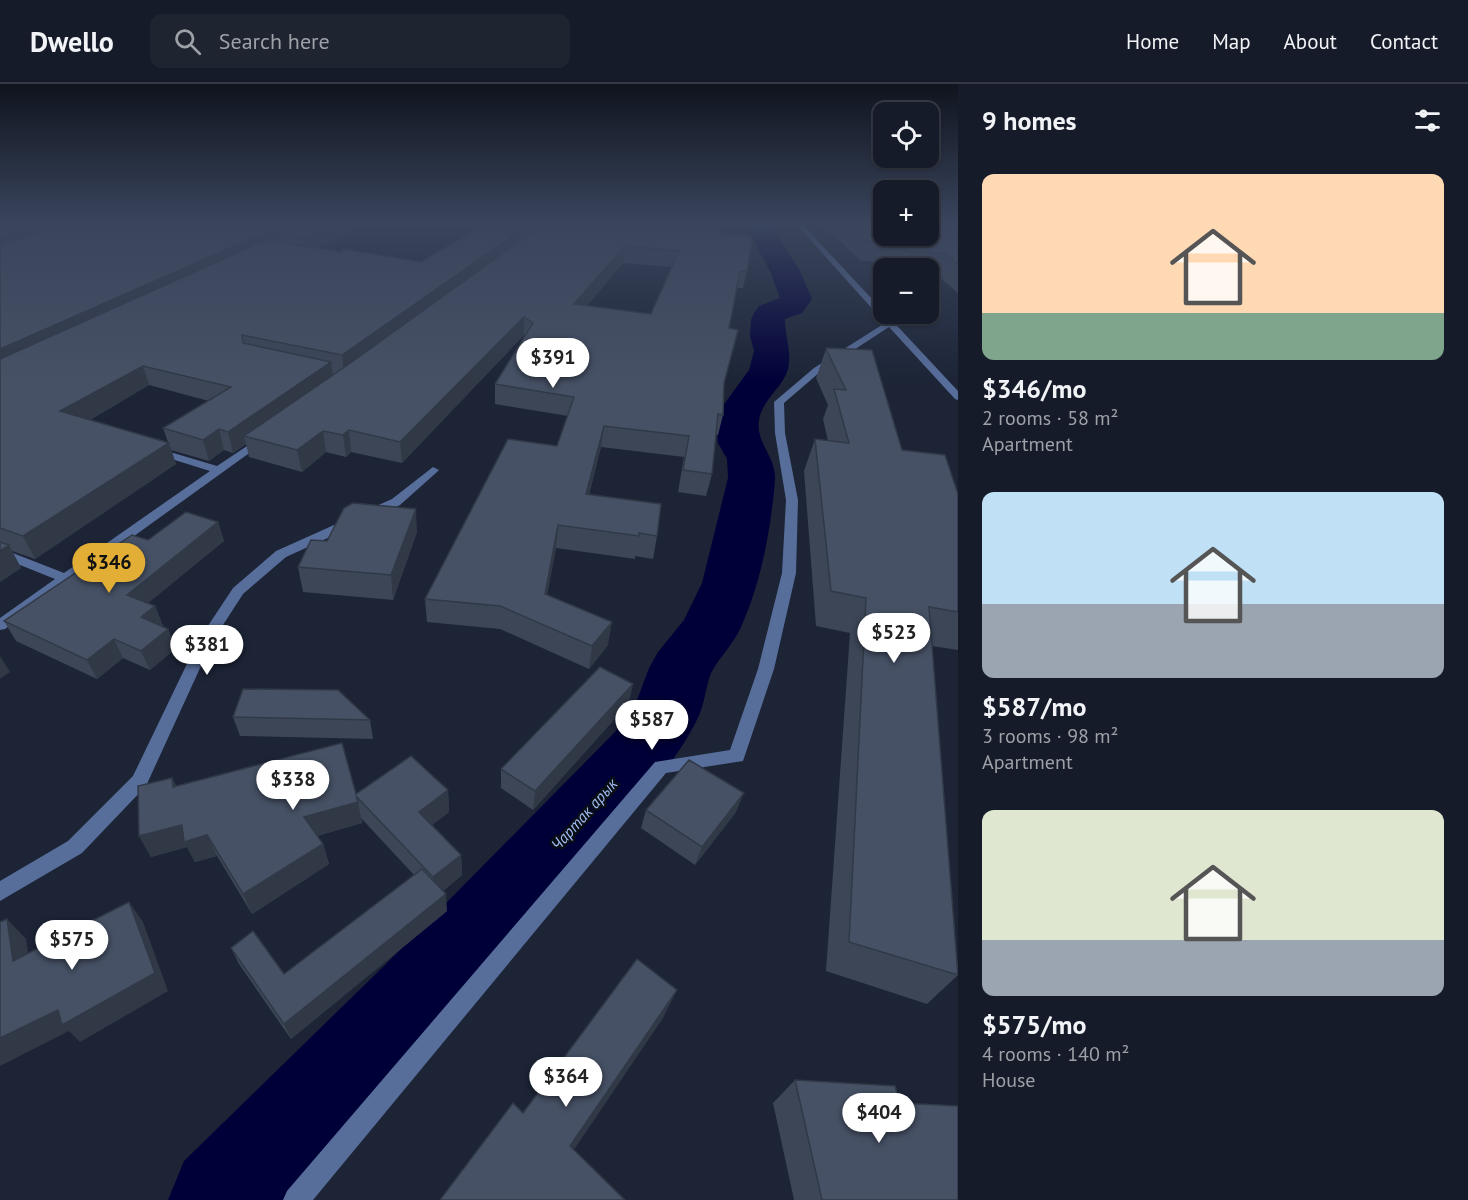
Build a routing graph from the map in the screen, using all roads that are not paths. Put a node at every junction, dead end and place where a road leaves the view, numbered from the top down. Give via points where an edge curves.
1 (848, 277) edge
2 (873, 304) edge
3 (888, 324) edge
4 (891, 324) edge
5 (958, 397) edge
6 (268, 435) edge
7 (141, 446) edge
8 (219, 470) junction
9 (433, 470) dead end
10 (0, 552) edge
11 (65, 578) junction
12 (0, 625) edge
13 (0, 892) edge
14 (296, 1200) edge

1 - 2 street
3 - 14 street via 817,370 779,402 780,433 792,500 789,573 766,669 737,756 661,767
4 - 5 street
6 - 8 street
7 - 8 street
8 - 11 street
9 - 13 street via 396,502 281,554 238,591 205,641 140,781 75,847
10 - 11 street
11 - 12 street

